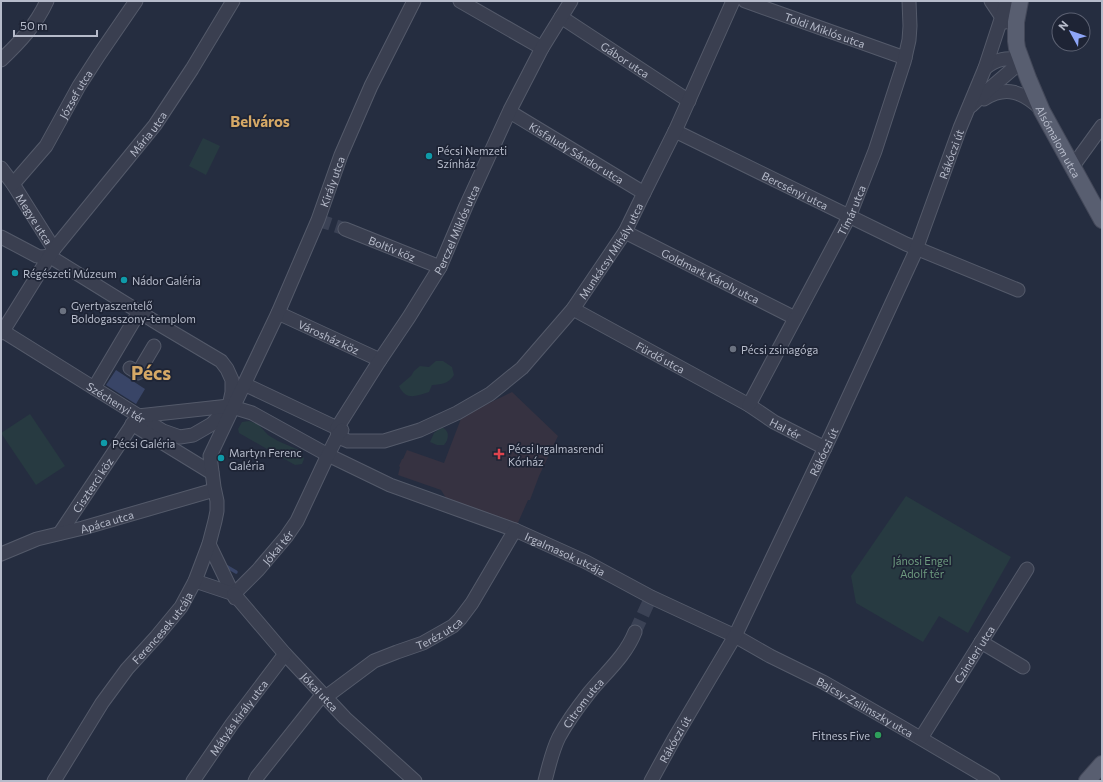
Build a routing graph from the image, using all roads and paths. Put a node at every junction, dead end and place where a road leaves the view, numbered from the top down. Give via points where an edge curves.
1 (47, 1) edge
2 (136, 1) edge
3 (233, 1) edge
4 (414, 1) edge
5 (460, 1) edge
6 (571, 1) edge
7 (733, 1) edge
8 (745, 1) edge
9 (909, 1) edge
10 (991, 1) edge
11 (1007, 1) edge
12 (1020, 1) edge
13 (561, 17) junction
14 (1002, 18) junction
15 (1016, 34) junction
16 (542, 48) junction
17 (905, 58) junction
18 (1, 60) edge
19 (1021, 60) junction
20 (985, 68) junction
21 (689, 101) junction
22 (968, 108) junction
23 (1042, 111) junction
24 (510, 112) junction
25 (1102, 126) edge
26 (675, 131) junction
27 (1073, 166) junction
28 (1, 168) edge
29 (13, 184) junction
30 (644, 193) junction
31 (850, 217) junction
32 (1102, 220) edge
33 (345, 229) tunnel mouth
34 (625, 232) junction
35 (1, 238) edge
36 (916, 249) junction
37 (51, 253) junction
38 (440, 267) junction
39 (1018, 290) dead end
40 (573, 309) junction
41 (139, 312) junction
42 (278, 312) junction
43 (795, 318) junction
44 (2, 332) edge
45 (154, 346) dead end
46 (380, 360) junction
47 (130, 368) dead end
48 (244, 384) junction
49 (94, 388) junction
50 (748, 404) junction
51 (231, 407) junction
52 (135, 420) junction
53 (339, 431) junction
54 (825, 448) junction
55 (328, 455) junction
56 (212, 473) junction
57 (214, 490) junction
58 (515, 530) junction
59 (60, 533) junction
60 (209, 544) junction
61 (1, 554) edge
62 (1027, 569) dead end
63 (195, 581) junction
64 (236, 598) junction
65 (635, 632) tunnel mouth
66 (736, 636) junction
67 (981, 642) junction
68 (285, 654) junction
69 (1023, 667) dead end
70 (325, 697) junction
71 (921, 738) junction
72 (1102, 764) edge
73 (54, 781) edge
74 (193, 781) edge
75 (255, 781) edge
76 (415, 781) edge
77 (545, 781) edge
78 (651, 781) edge
79 (993, 781) edge
80 (1087, 781) edge

1 - 18 street via 41,14 21,41
2 - 29 street, József utca via 79,86 46,146
3 - 37 street, Mária utca via 155,125
4 - 42 street, Király utca via 370,86 341,155 318,220
5 - 16 street
6 - 13 street, Perczel Miklós utca
7 - 21 street, Munkácsy Mihály utca
8 - 17 street, Toldi Miklós utca
9 - 17 street, Tímár utca via 910,26
10 - 14 street
11 - 14 street, Rákóczi út
12 - 15 main road
13 - 16 street, Perczel Miklós utca
13 - 21 street, Gábor utca
14 - 15 street
14 - 20 street, Rákóczi út
15 - 19 main road
16 - 24 street, Perczel Miklós utca
17 - 31 street, Tímár utca via 875,151
19 - 20 street via 999,60
19 - 22 street, Rákóczi út
19 - 23 main road, Alsómalom utca
20 - 22 street, Rákóczi út
21 - 26 street, Munkácsy Mihály utca
22 - 23 street via 998,92 1009,91 1032,101
22 - 36 street, Rákóczi út
23 - 27 main road, Alsómalom utca
24 - 30 street, Kisfaludy Sándor utca
24 - 38 street, Perczel Miklós utca
25 - 27 street
26 - 30 street, Munkácsy Mihály utca
26 - 31 street, Bercsényi utca
27 - 32 main road, Alsómalom utca
28 - 29 street, Megye utca
29 - 37 street, Megye utca
30 - 34 street, Munkácsy Mihály utca
31 - 36 street, Bercsényi utca
31 - 43 street, Tímár utca
33 - 38 street, Boltív köz
34 - 40 street, Munkácsy Mihály utca
34 - 43 street, Goldmark Károly utca
35 - 37 street via 37,256 42,257
36 - 39 street, Bercsényi utca
36 - 54 street, Rákóczi út
37 - 41 street
37 - 44 street, Széchenyi tér
38 - 46 street, Perczel Miklós utca
40 - 50 street, Fürdő utca
40 - 53 street, Munkácsy Mihály utca via 522,368 490,394 457,413 410,434 384,441 348,441 341,438
41 - 49 street via 124,344
41 - 51 street via 222,361 232,380
42 - 46 street, Városház köz
42 - 48 street, Király utca
43 - 50 street, Tímár utca
44 - 49 street, Széchenyi tér
45 - 47 street via 143,355 138,373
46 - 53 street, Perczel Miklós utca
48 - 51 street, Király utca
48 - 53 street
49 - 52 street, Széchenyi tér
50 - 54 street, Hal tér via 774,422
51 - 52 street
51 - 52 street, Széchenyi tér via 212,424 193,435 180,437
51 - 55 street via 252,413
51 - 56 street, Ferencesek utcája via 210,456
52 - 56 street
52 - 59 street, Ciszterci köz
53 - 55 street, Jókai tér
54 - 66 street, Rákóczi út
55 - 58 street, Irgalmasok utcája via 390,485
55 - 64 street, Jókai tér via 297,521
56 - 57 street, Ferencesek utcája
57 - 59 street, Apáca utca
57 - 60 street, Ferencesek utcája via 217,501 216,521
58 - 66 street, Irgalmasok utcája
58 - 70 street, Teréz utca via 472,603 453,626 423,643 374,661
59 - 61 street, Apáca utca via 37,539
60 - 63 street, Ferencesek utcája
60 - 64 street, Jókai utca
62 - 67 street, Czinderi utca
63 - 64 street
63 - 73 street, Ferencesek utcája via 181,606 127,669 102,703
64 - 68 street, Jókai utca
65 - 77 street, Citrom utca via 618,661 589,692 572,717 552,754
66 - 71 street, Bajcsy-Zsilinszky utca
66 - 78 street, Rákóczi út
67 - 69 street
67 - 71 street, Czinderi utca
68 - 70 street, Jókai utca
68 - 74 street, Mátyás király utca
70 - 75 street, Teréz utca via 320,699
70 - 76 street, Jókai utca
71 - 79 street, Bajcsy-Zsilinszky utca
72 - 80 main road

